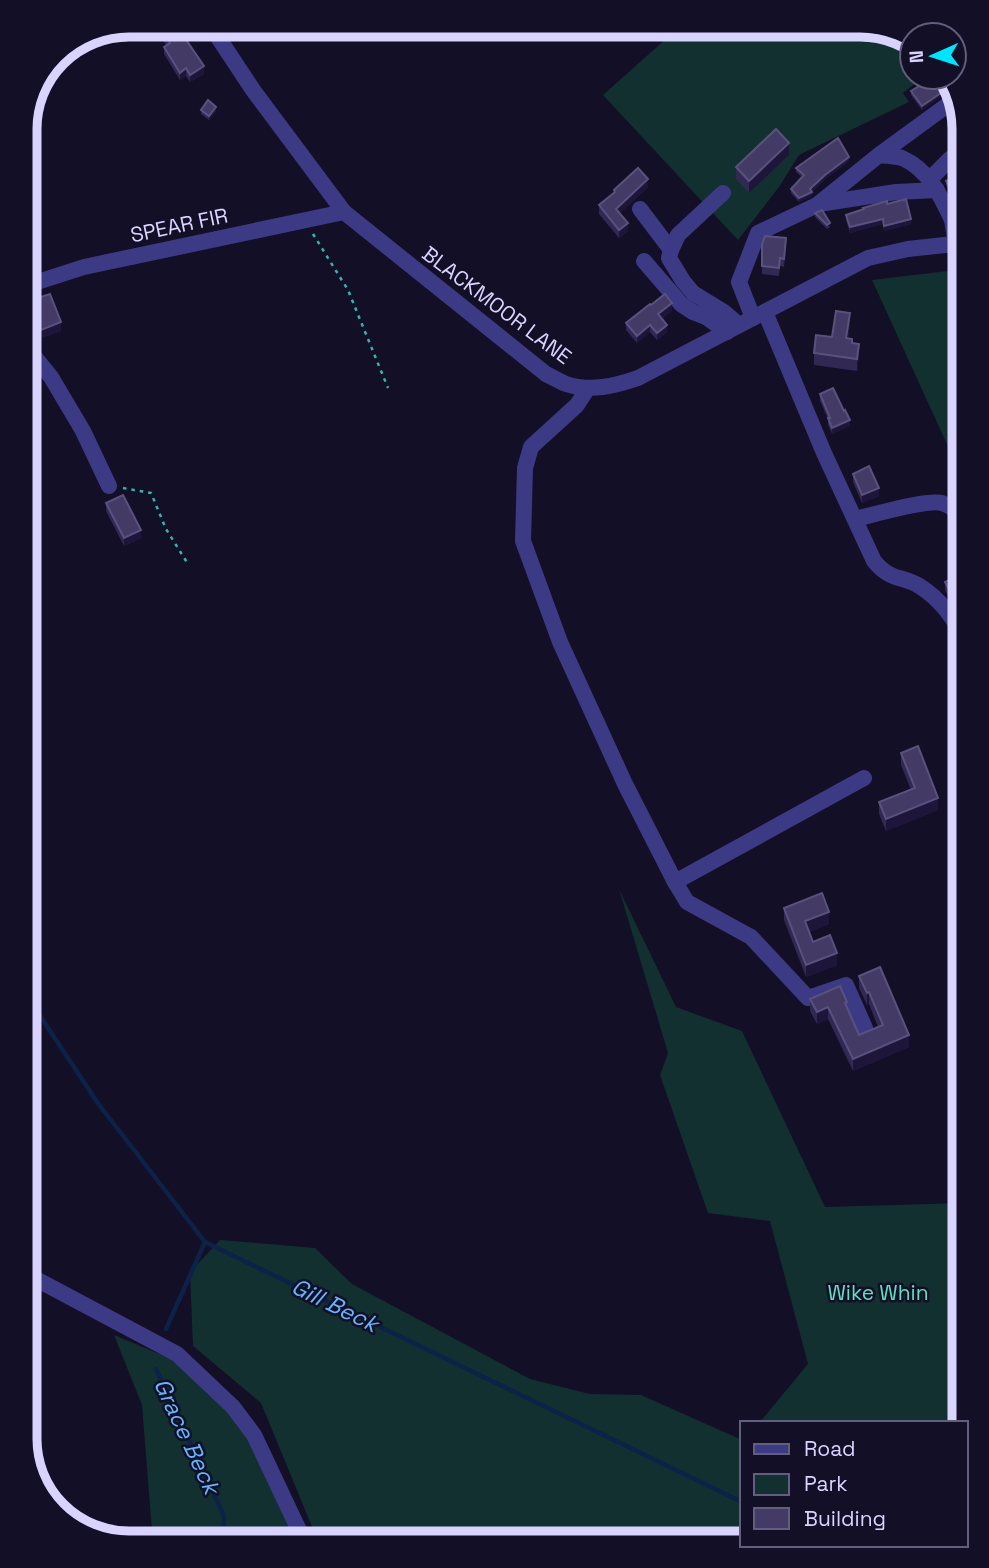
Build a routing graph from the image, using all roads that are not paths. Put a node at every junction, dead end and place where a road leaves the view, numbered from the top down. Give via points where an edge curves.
1 (218, 37) edge
2 (949, 104) edge
3 (879, 155) junction
4 (952, 158) edge
5 (933, 185) junction
6 (723, 193) dead end
7 (817, 205) junction
8 (640, 209) dead end
9 (952, 209) edge
10 (344, 212) junction
11 (952, 246) edge
12 (671, 250) junction
13 (644, 261) dead end
14 (37, 282) edge
15 (746, 322) junction
16 (37, 360) edge
17 (588, 388) junction
18 (109, 486) road end
19 (952, 509) edge
20 (855, 519) junction
21 (952, 615) edge
22 (864, 778) dead end
23 (675, 882) junction
24 (865, 1028) dead end
25 (37, 1280) edge
26 (299, 1531) edge

1 - 10 street, BLACKMOOR LANE
2 - 3 street
3 - 5 street via 901,158
3 - 7 street
4 - 5 street
5 - 7 street
5 - 9 street
6 - 12 street via 678,235
7 - 15 street via 758,233 739,282
8 - 12 street
10 - 14 street, SPEAR FIR via 84,267
10 - 17 street, BLACKMOOR LANE via 546,374
11 - 15 street, BLACKMOOR LANE via 868,258
12 - 15 street via 669,258 693,293
13 - 15 street via 693,312
15 - 17 street, BLACKMOOR LANE via 638,378
15 - 20 street via 824,453
16 - 18 street via 83,431
17 - 23 street via 531,447 523,541 560,642
19 - 20 street via 926,503
20 - 21 street via 881,569 919,585
22 - 23 street
23 - 24 street via 687,902 751,937 808,998 846,985
25 - 26 street via 177,1354 233,1407 254,1435

